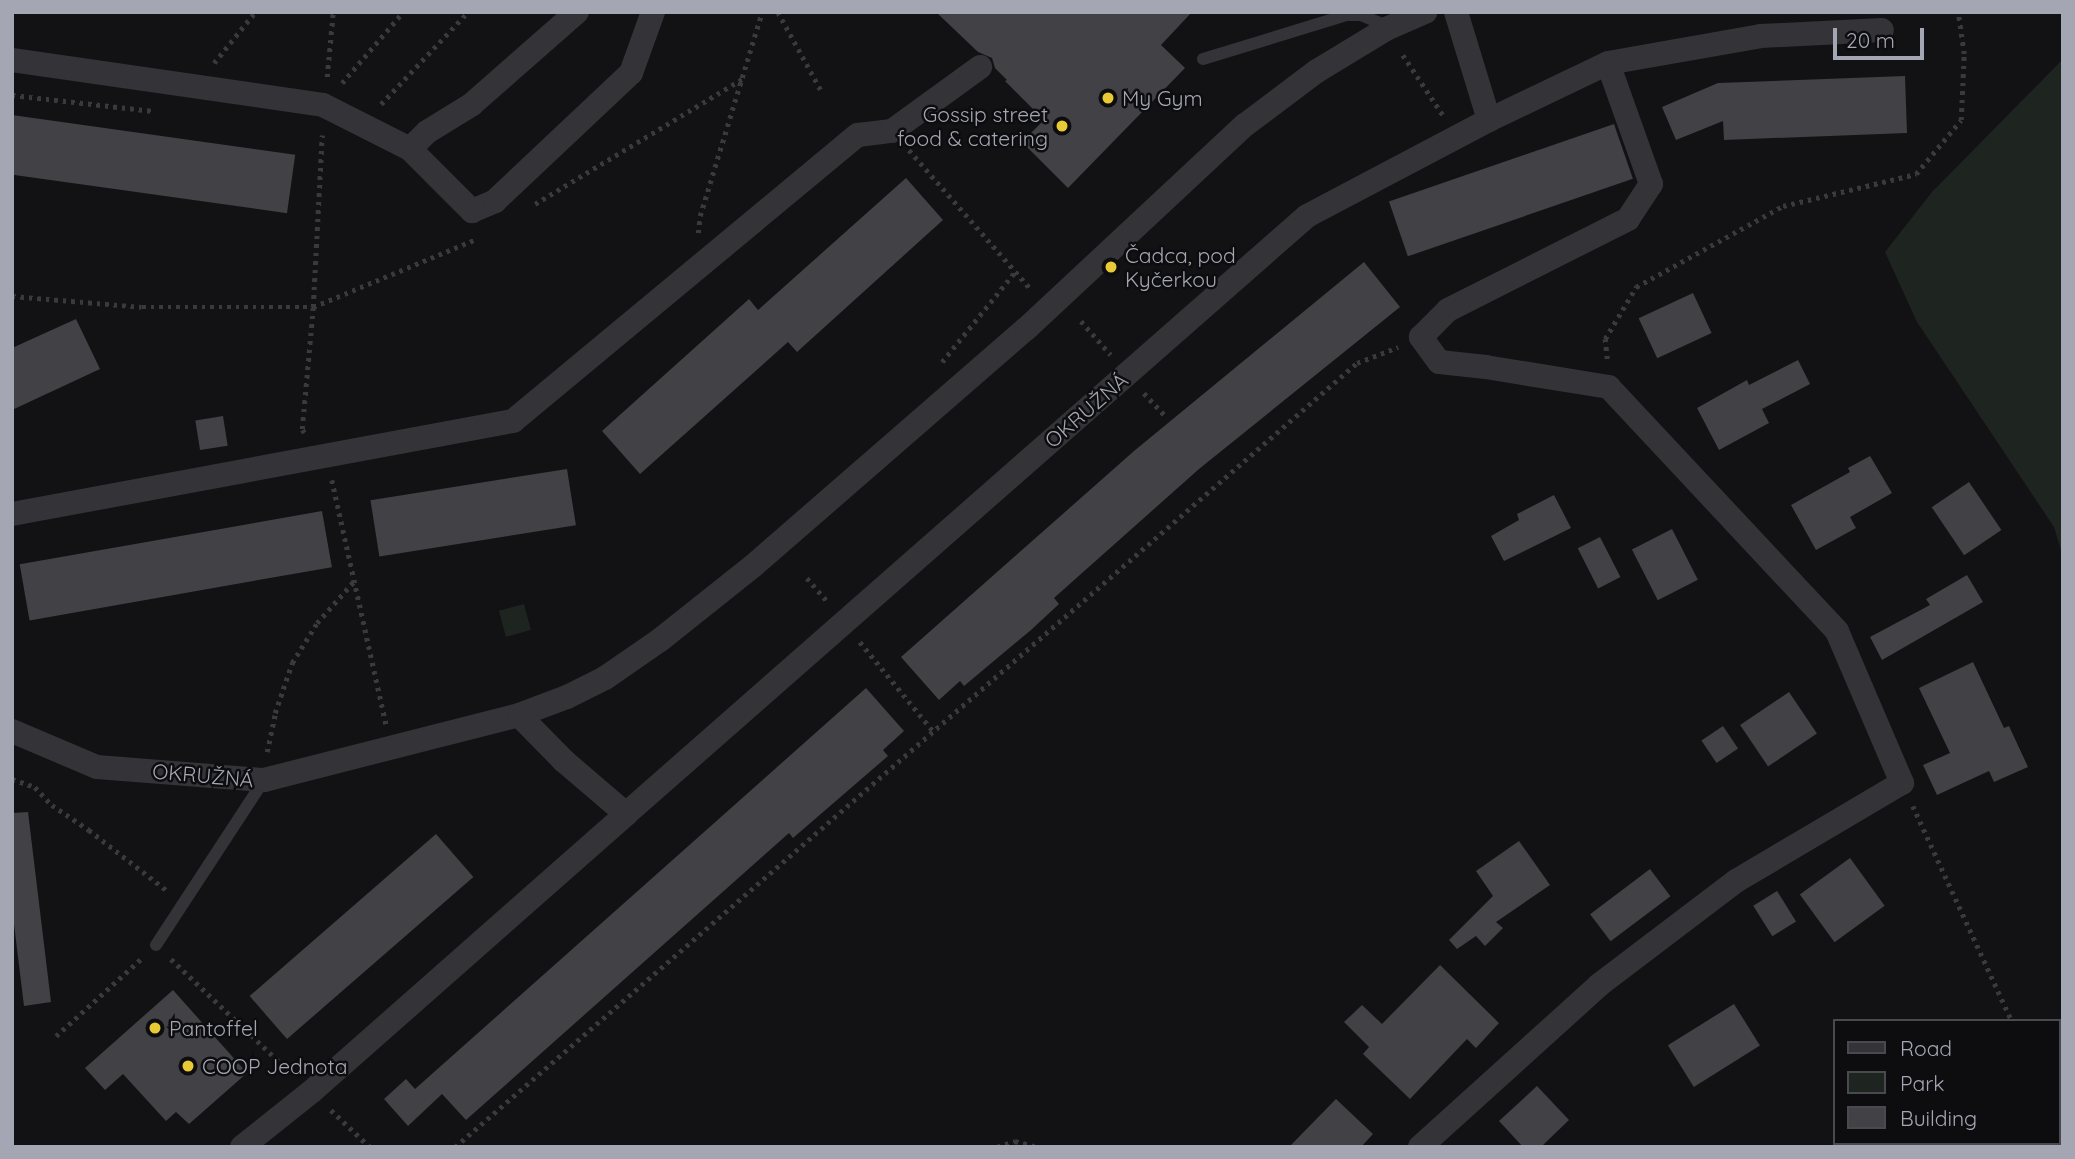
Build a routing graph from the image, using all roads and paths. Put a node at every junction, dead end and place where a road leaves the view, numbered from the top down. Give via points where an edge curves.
1 (255, 12) edge
2 (333, 12) edge
3 (403, 12) edge
4 (468, 12) edge
5 (578, 12) edge
6 (653, 12) edge
7 (762, 12) edge
8 (778, 12) edge
9 (1425, 12) edge
10 (1457, 12) edge
11 (1958, 12) edge
12 (1390, 28) junction
13 (1882, 30) dead end
14 (1403, 55) dead end
15 (1203, 59) dead end
16 (12, 60) edge
17 (1608, 62) junction
18 (213, 65) dead end
19 (980, 67) dead end
20 (744, 78) junction
21 (822, 92) dead end
22 (324, 105) junction
23 (374, 107) dead end
24 (1489, 120) junction
25 (892, 131) junction
26 (1457, 136) junction
27 (410, 149) junction
28 (529, 207) dead end
29 (700, 216) dead end
30 (482, 235) dead end
31 (1015, 272) junction
32 (12, 296) edge
33 (313, 307) junction
34 (1049, 307) junction
35 (1421, 337) junction
36 (937, 369) dead end
37 (1609, 387) junction
38 (302, 429) dead end
39 (335, 486) dead end
40 (12, 514) edge
41 (807, 578) dead end
42 (355, 579) junction
43 (844, 622) junction
44 (519, 715) junction
45 (386, 724) dead end
46 (12, 731) edge
47 (933, 731) junction
48 (12, 779) edge
49 (264, 780) junction
50 (1902, 783) junction
51 (626, 814) junction
52 (184, 903) junction
53 (156, 945) junction
54 (2011, 1019) edge
55 (56, 1036) dead end
56 (311, 1092) junction
57 (242, 1147) edge
58 (370, 1147) edge
59 (455, 1147) edge
60 (997, 1147) edge
61 (1037, 1147) edge
62 (1420, 1147) edge

1 - 18 path
2 - 22 path
3 - 22 path
4 - 23 path
5 - 27 street via 471,105 427,132
6 - 27 street via 631,73 495,201 472,211
7 - 20 path
8 - 21 path
9 - 12 street, OKRUŽNÁ
10 - 24 street
11 - 37 path via 1964,54 1961,120 1916,173 1783,206 1636,287 1605,339
12 - 15 lane via 1361,15 1347,15
12 - 34 street, OKRUŽNÁ via 1317,71 1245,125
13 - 17 street, OKRUŽNÁ via 1760,36
14 - 26 path
16 - 22 street
17 - 24 street, OKRUŽNÁ
17 - 35 street via 1651,184 1628,219 1448,310
19 - 25 street
20 - 28 path
20 - 29 path
22 - 27 street
22 - 33 path
24 - 26 street, OKRUŽNÁ
25 - 31 path
25 - 40 street via 858,135 513,421
26 - 43 street, OKRUŽNÁ via 1307,216
30 - 33 path
31 - 34 path
31 - 36 path
32 - 33 path via 142,307
33 - 38 path
34 - 44 street, OKRUŽNÁ via 753,566 660,640 605,678
35 - 37 street via 1439,362
35 - 47 path via 1357,362
37 - 50 street via 1837,631
39 - 42 path
41 - 43 path
42 - 45 path
42 - 49 path via 317,623 292,663 270,732
43 - 47 path
43 - 51 street, OKRUŽNÁ
44 - 49 street, OKRUŽNÁ
44 - 51 street
46 - 49 street, OKRUŽNÁ via 97,767
47 - 59 path
48 - 52 path via 35,787 52,805
49 - 52 lane
50 - 54 path
50 - 62 street via 1736,881 1620,969
51 - 56 street, OKRUŽNÁ
52 - 53 lane
53 - 55 path
53 - 56 path
56 - 57 street, OKRUŽNÁ
56 - 58 path
60 - 61 path via 1014,1141

